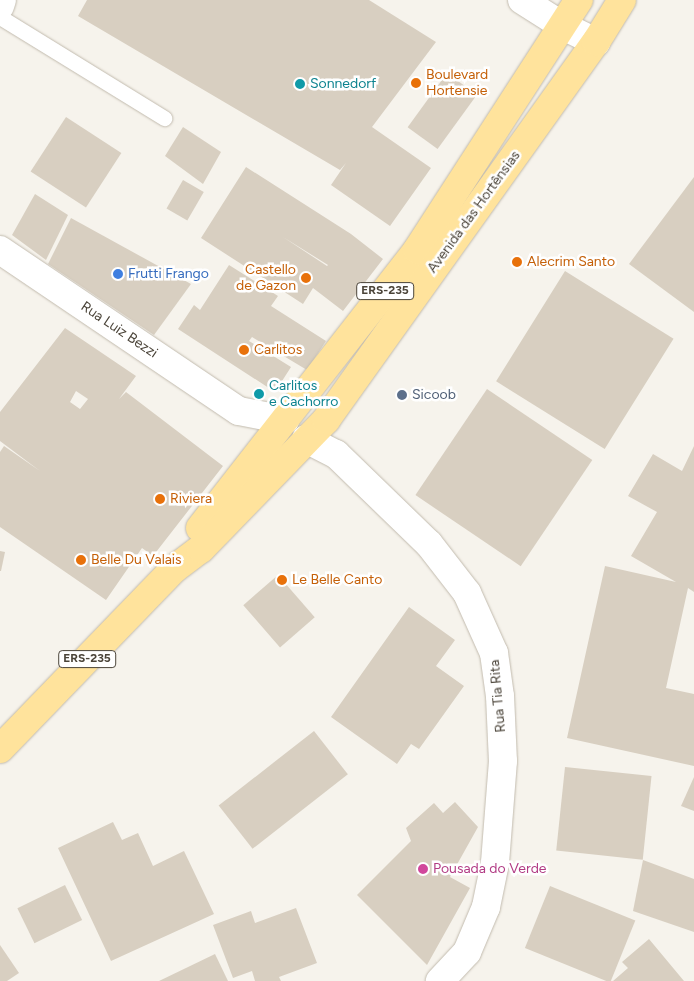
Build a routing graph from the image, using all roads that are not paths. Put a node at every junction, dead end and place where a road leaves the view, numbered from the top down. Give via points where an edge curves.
1 (2, 0) edge
2 (522, 0) edge
3 (579, 0) edge
4 (622, 0) edge
5 (0, 6) edge
6 (0, 17) edge
7 (563, 26) junction
8 (596, 42) junction
9 (164, 118) dead end
10 (0, 250) edge
11 (318, 377) junction
12 (239, 411) junction
13 (285, 420) junction
14 (326, 420) junction
15 (306, 439) junction
16 (261, 451) junction
17 (336, 454) junction
18 (218, 531) junction
19 (174, 569) junction
20 (0, 749) edge
21 (440, 981) edge

1 - 5 street
2 - 7 street
3 - 7 main road, Avenida das Hortênsias / ERS-235
4 - 8 main road, Avenida das Hortênsias / ERS-235
6 - 9 lane
7 - 8 street
7 - 11 main road, Avenida das Hortênsias / ERS-235 via 416,250
8 - 14 main road, Avenida das Hortênsias / ERS-235
10 - 12 street, Rua Luiz Bezzi
11 - 13 main road, Avenida das Hortênsias / ERS-235
11 - 15 main road via 296,422 298,431
12 - 13 street, Rua Luiz Bezzi
12 - 16 street, Rua Luiz Bezzi
13 - 16 main road, Avenida das Hortênsias / ERS-235
14 - 15 main road, Avenida das Hortênsias / ERS-235
14 - 17 street, Rua Tia Rita via 327,436
15 - 17 street, Rua Tia Rita
15 - 18 main road, Avenida das Hortênsias / ERS-235
16 - 18 main road via 262,468 224,517
16 - 19 main road, Avenida das Hortênsias / ERS-235 via 188,543
17 - 21 street, Rua Tia Rita via 429,544 467,593 494,653 503,761 495,864 486,907 467,952
18 - 19 main road, Avenida das Hortênsias / ERS-235
19 - 20 main road, Avenida das Hortênsias / ERS-235

